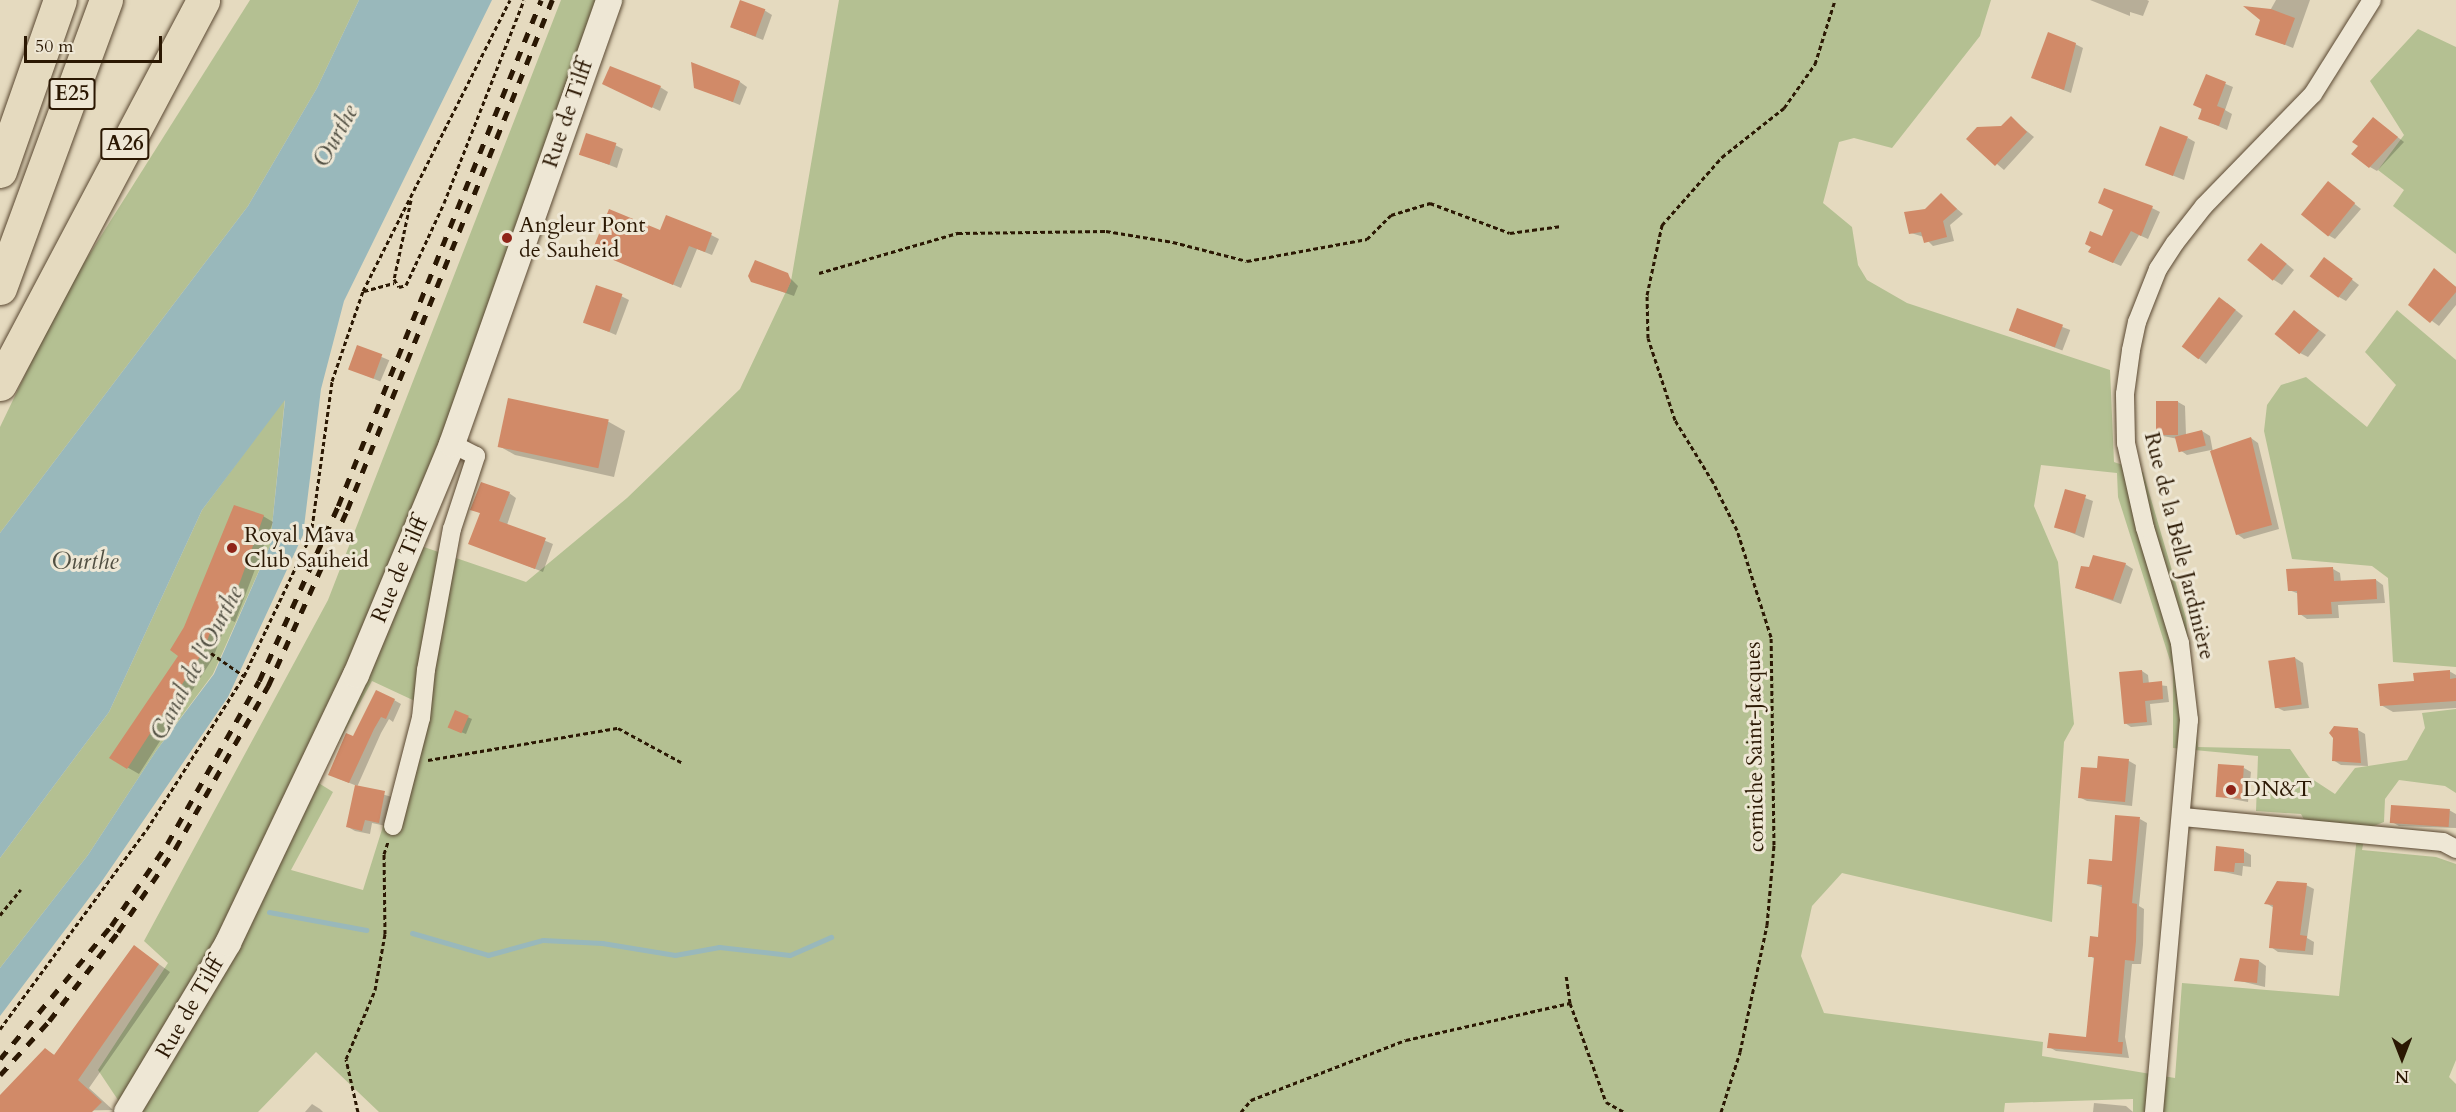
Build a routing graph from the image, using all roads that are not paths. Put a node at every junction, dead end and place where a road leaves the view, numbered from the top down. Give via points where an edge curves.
1 (60, 0) edge
2 (106, 0) edge
3 (203, 0) edge
4 (2372, 0) edge
5 (594, 1) edge
6 (0, 171) edge
7 (0, 288) edge
8 (0, 384) edge
9 (452, 444) junction
10 (2182, 817) junction
11 (393, 826) road end
12 (2456, 849) edge
13 (127, 1112) edge
14 (2154, 1112) edge

1 - 6 highway, E25
2 - 7 highway, E25
3 - 8 highway, A26
4 - 10 street, Rue de la Belle Jardinière via 2313,94 2204,206 2175,243 2158,269 2137,322 2125,394 2126,443 2186,676 2189,728
5 - 9 main road, Rue de Tilff via 594,39
9 - 11 street via 476,456 453,529 412,763
9 - 13 main road, Rue de Tilff via 356,675 292,813 228,943
10 - 12 street via 2443,842
10 - 14 street, Rue de la Belle Jardinière

